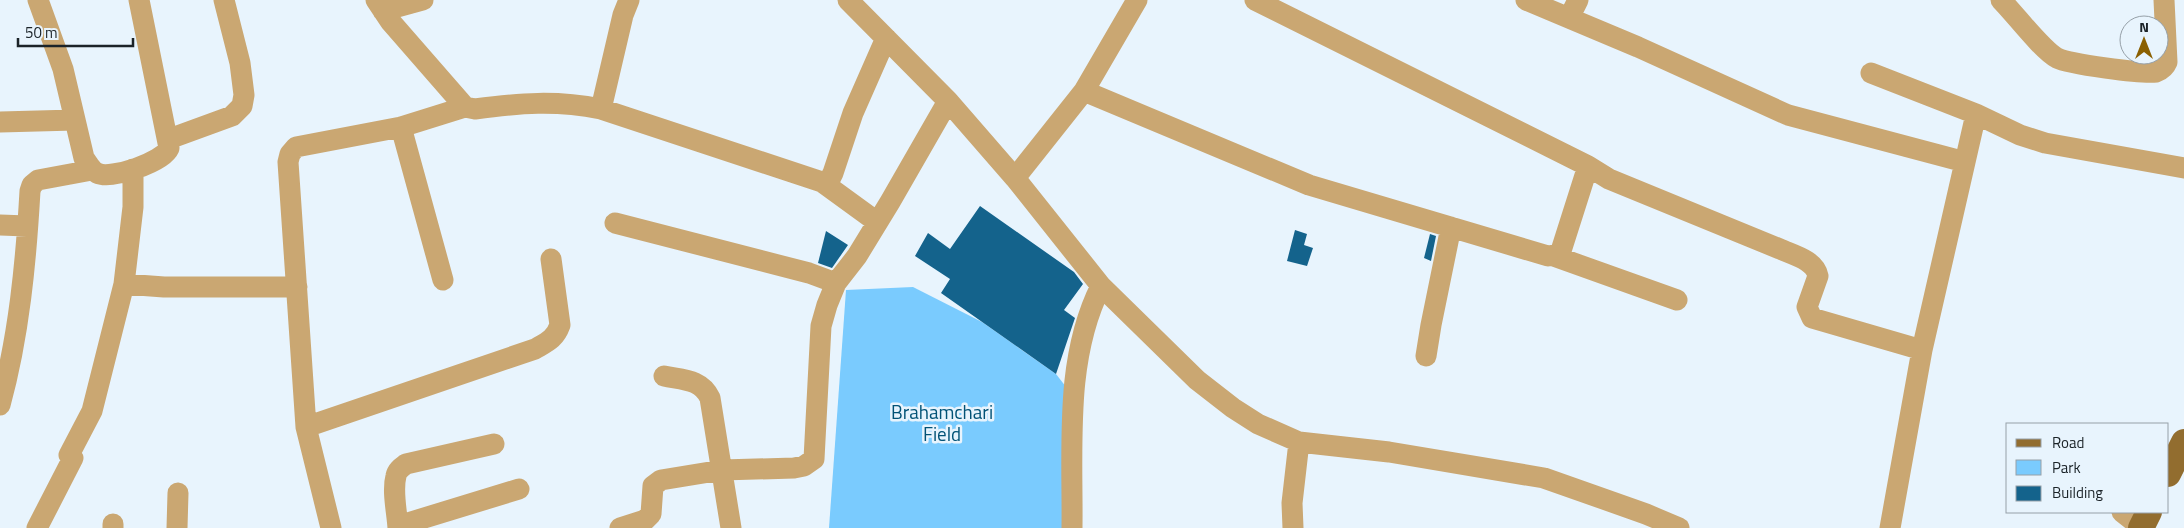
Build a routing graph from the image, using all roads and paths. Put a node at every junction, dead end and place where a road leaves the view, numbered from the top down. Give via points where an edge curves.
1 (38, 0) edge
2 (139, 0) edge
3 (224, 0) edge
4 (423, 0) edge
5 (629, 0) edge
6 (848, 0) edge
7 (1255, 0) edge
8 (1526, 0) edge
9 (2001, 0) edge
10 (2164, 0) edge
11 (1128, 3) edge
12 (380, 5) edge
13 (1574, 9) edge
14 (886, 38) junction
15 (1871, 73) dead end
16 (1084, 91) junction
17 (948, 101) junction
18 (465, 107) junction
19 (601, 109) junction
20 (1976, 114) junction
21 (75, 120) junction
22 (0, 122) edge
23 (401, 127) junction
24 (169, 139) junction
25 (1966, 162) junction
26 (1588, 166) junction
27 (2184, 168) edge
28 (133, 169) junction
29 (92, 170) junction
30 (1015, 178) junction
31 (822, 182) junction
32 (878, 222) junction
33 (615, 223) dead end
34 (0, 225) edge
35 (27, 226) junction
36 (1451, 226) junction
37 (1554, 256) junction
38 (551, 259) dead end
39 (443, 280) dead end
40 (836, 283) junction
41 (124, 284) junction
42 (1101, 286) junction
43 (297, 287) junction
44 (1677, 300) dead end
45 (1922, 350) junction
46 (1426, 356) dead end
47 (664, 376) dead end
48 (3, 381) edge
49 (0, 405) edge
50 (306, 427) junction
51 (1299, 442) junction
52 (2184, 442) edge
53 (494, 444) dead end
54 (722, 470) junction
55 (2169, 472) edge
56 (519, 489) dead end
57 (178, 493) dead end
58 (398, 527) edge
59 (37, 528) edge
60 (177, 528) edge
61 (331, 528) edge
62 (620, 528) edge
63 (731, 528) edge
64 (1072, 528) edge
65 (1293, 528) edge
66 (1679, 528) edge
67 (1890, 528) edge

1 - 21 street via 63,68
2 - 24 street
3 - 24 street via 240,63 244,95 242,106 232,116
4 - 12 street
5 - 19 street
6 - 14 street
7 - 26 street
8 - 13 street
9 - 10 street via 2056,58 2143,72 2156,72 2167,62
11 - 16 street
12 - 18 street
13 - 25 street via 1638,47 1788,115
14 - 17 street
14 - 31 street via 854,113 834,173
15 - 20 street
16 - 30 street
16 - 36 street via 1308,185
17 - 30 street
17 - 32 street
18 - 19 street via 475,109 554,102
18 - 23 street
19 - 31 street
20 - 25 street
20 - 27 street via 2045,144
21 - 22 street
21 - 29 street via 84,158
23 - 39 street
23 - 43 street via 296,147 290,154
24 - 28 street via 169,148 164,156
25 - 45 street
26 - 37 street via 1564,247 1560,254
26 - 45 street via 1609,179 1808,262 1815,267 1818,276 1807,306 1812,318
28 - 29 street via 102,175
28 - 41 street via 133,207
29 - 35 street via 44,178 32,185
30 - 42 street
31 - 32 street
32 - 40 street
33 - 40 street via 810,273
34 - 35 street
35 - 48 street via 16,332
36 - 37 street
36 - 46 street
37 - 44 street
38 - 50 street via 560,325 550,340 535,349
40 - 54 street via 822,326 814,459 794,468
41 - 43 street
41 - 59 street via 92,411
42 - 51 street via 1204,386 1258,424
42 - 64 street via 1083,332 1073,396
43 - 50 street
45 - 67 street
47 - 54 street via 700,384 706,390
48 - 49 street
50 - 61 street
51 - 65 street via 1292,503
51 - 66 street via 1388,452 1544,478
52 - 55 main road
53 - 58 street via 406,464 399,470 395,486
54 - 62 street via 661,480 654,486 651,514 644,520
54 - 63 street
56 - 58 street
57 - 60 street

